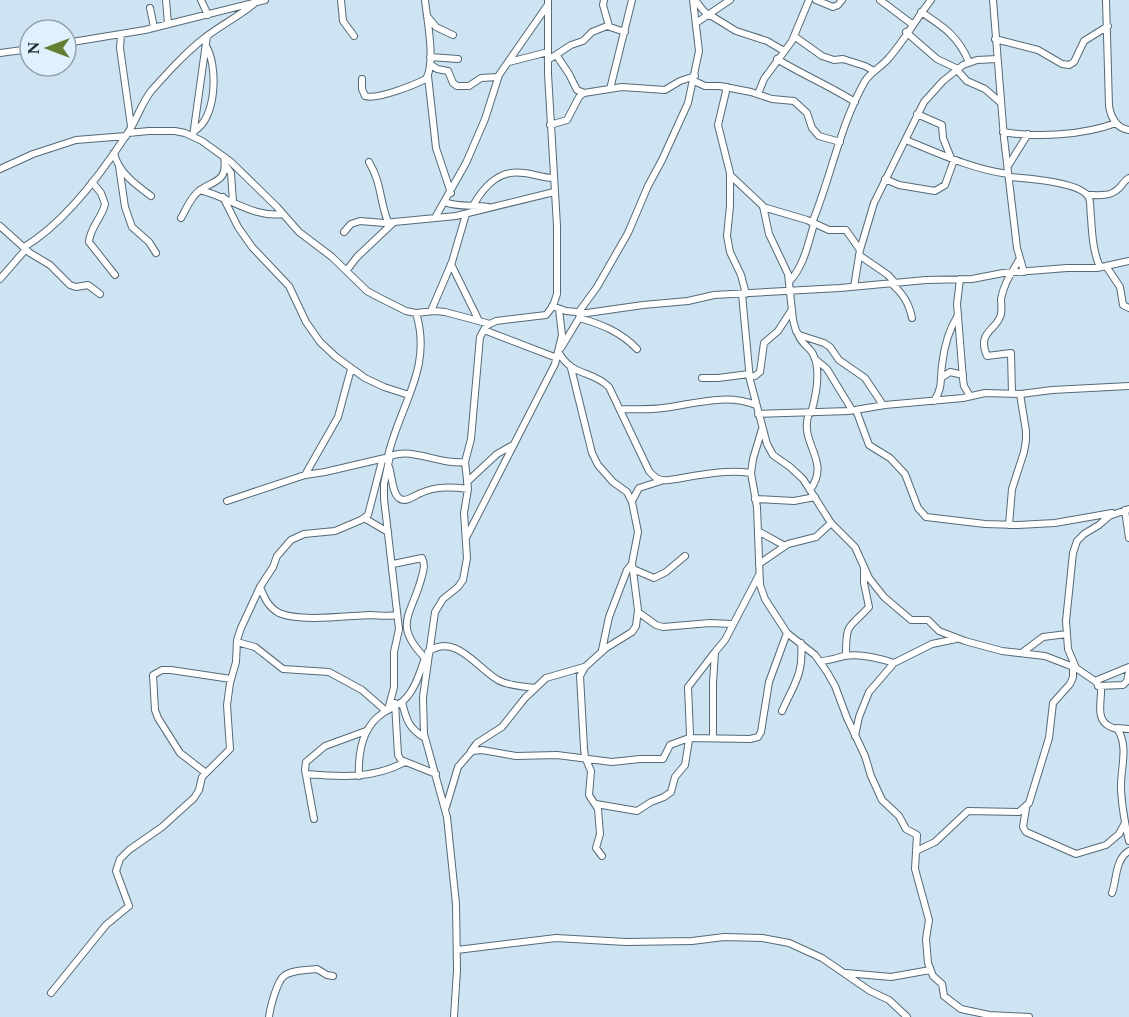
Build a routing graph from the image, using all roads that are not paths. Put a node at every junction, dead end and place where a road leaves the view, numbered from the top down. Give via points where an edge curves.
1 (165, 0) edge
2 (201, 0) edge
3 (265, 0) edge
4 (341, 0) edge
5 (425, 0) edge
6 (604, 0) edge
7 (632, 0) edge
8 (694, 0) edge
9 (730, 0) edge
10 (809, 0) edge
11 (816, 0) edge
12 (842, 0) edge
13 (880, 0) edge
14 (931, 0) edge
15 (993, 0) edge
16 (1106, 0) edge
17 (256, 2) junction
18 (548, 3) edge
19 (150, 8) dead end
20 (921, 12) junction
21 (208, 15) junction
22 (427, 15) junction
23 (710, 15) junction
24 (696, 23) junction
25 (168, 24) junction
26 (912, 24) junction
27 (609, 26) junction
28 (1108, 26) junction
29 (154, 27) junction
30 (625, 32) junction
31 (906, 32) junction
32 (122, 34) junction
33 (453, 35) dead end
34 (207, 36) junction
35 (354, 36) dead end
36 (794, 36) junction
37 (995, 39) junction
38 (78, 41) edge
39 (205, 45) junction
40 (18, 51) edge
41 (784, 51) junction
42 (548, 52) junction
43 (0, 53) edge
44 (557, 56) junction
45 (458, 58) dead end
46 (777, 59) junction
47 (997, 59) junction
48 (430, 60) junction
49 (548, 60) junction
50 (508, 62) junction
51 (969, 62) junction
52 (958, 69) junction
53 (874, 71) junction
54 (428, 76) junction
55 (498, 77) junction
56 (362, 79) dead end
57 (694, 79) junction
58 (727, 87) junction
59 (610, 89) junction
60 (584, 93) junction
61 (758, 94) junction
62 (855, 102) junction
63 (1001, 103) junction
64 (918, 114) junction
65 (1116, 123) junction
66 (550, 125) junction
67 (1129, 130) edge
68 (128, 132) junction
69 (1003, 132) junction
70 (194, 134) junction
71 (1028, 134) junction
72 (906, 140) junction
73 (840, 142) junction
74 (114, 152) junction
75 (952, 159) junction
76 (225, 161) junction
77 (369, 162) dead end
78 (119, 166) junction
79 (0, 169) edge
80 (1008, 173) junction
81 (730, 175) junction
82 (553, 178) junction
83 (1129, 178) edge
84 (885, 179) junction
85 (92, 182) junction
86 (200, 190) junction
87 (554, 192) junction
88 (451, 193) junction
89 (1087, 195) junction
90 (151, 196) dead end
91 (223, 197) junction
92 (233, 202) junction
93 (445, 202) junction
94 (474, 204) junction
95 (490, 207) junction
96 (763, 207) junction
97 (283, 214) junction
98 (466, 214) junction
99 (436, 216) junction
100 (456, 216) junction
101 (181, 218) dead end
102 (391, 222) junction
103 (813, 224) junction
104 (0, 226) edge
105 (460, 231) junction
106 (344, 232) dead end
107 (864, 232) junction
108 (852, 237) junction
109 (25, 248) junction
110 (860, 252) junction
111 (156, 253) dead end
112 (1019, 259) junction
113 (1129, 261) edge
114 (451, 263) junction
115 (1103, 267) junction
116 (347, 270) junction
117 (1024, 272) junction
118 (1009, 273) junction
119 (115, 275) dead end
120 (0, 279) edge
121 (960, 279) junction
122 (789, 282) junction
123 (893, 284) junction
124 (854, 287) junction
125 (790, 291) junction
126 (100, 294) dead end
127 (744, 294) junction
128 (555, 308) junction
129 (1129, 308) edge
130 (431, 311) junction
131 (791, 311) junction
132 (416, 313) junction
133 (580, 315) junction
134 (958, 315) junction
135 (912, 318) dead end
136 (479, 321) junction
137 (490, 324) junction
138 (484, 330) junction
139 (798, 334) junction
140 (637, 349) dead end
141 (559, 354) junction
142 (814, 359) junction
143 (571, 368) junction
144 (351, 369) junction
145 (749, 375) junction
146 (963, 375) junction
147 (702, 378) dead end
148 (941, 378) junction
149 (1129, 386) edge
150 (1016, 394) junction
151 (409, 395) junction
152 (970, 396) junction
153 (934, 401) junction
154 (756, 405) junction
155 (883, 405) junction
156 (620, 409) junction
157 (854, 410) junction
158 (810, 413) junction
159 (758, 414) junction
160 (762, 429) junction
161 (514, 444) junction
162 (388, 456) junction
163 (465, 462) junction
164 (388, 466) junction
165 (751, 473) junction
166 (305, 475) junction
167 (661, 481) junction
168 (468, 485) junction
169 (810, 490) junction
170 (815, 497) junction
171 (755, 499) junction
172 (227, 501) dead end
173 (632, 502) junction
174 (1127, 510) edge
175 (1114, 513) junction
176 (364, 518) junction
177 (831, 523) junction
178 (1009, 525) junction
179 (758, 531) junction
180 (388, 532) junction
181 (466, 538) junction
182 (1129, 538) edge
183 (785, 546) junction
184 (685, 556) dead end
185 (393, 564) junction
186 (759, 564) junction
187 (632, 566) junction
188 (864, 570) junction
189 (759, 575) junction
190 (260, 587) junction
191 (638, 612) junction
192 (397, 615) junction
193 (732, 624) junction
194 (788, 633) junction
195 (1067, 634) junction
196 (957, 638) junction
197 (237, 642) junction
198 (801, 643) junction
199 (602, 651) junction
200 (715, 652) junction
201 (1023, 652) junction
202 (846, 656) junction
203 (427, 657) junction
204 (820, 661) junction
205 (894, 663) junction
206 (585, 667) junction
207 (1074, 667) junction
208 (1129, 667) edge
209 (1129, 672) edge
210 (231, 679) junction
211 (1097, 683) junction
212 (394, 687) junction
213 (535, 688) junction
214 (399, 704) junction
215 (387, 710) junction
216 (782, 711) dead end
217 (1117, 729) junction
218 (1129, 729) edge
219 (367, 731) junction
220 (855, 736) junction
221 (425, 738) junction
222 (689, 738) junction
223 (713, 738) junction
224 (584, 748) junction
225 (1127, 750) edge
226 (471, 752) junction
227 (574, 757) junction
228 (585, 757) junction
229 (405, 762) junction
230 (206, 773) junction
231 (306, 774) junction
232 (436, 774) junction
233 (359, 776) junction
234 (597, 804) junction
235 (1026, 807) junction
236 (445, 808) junction
237 (315, 819) dead end
238 (1125, 823) junction
239 (1129, 841) edge
240 (916, 851) junction
241 (1129, 851) edge
242 (603, 856) dead end
243 (1112, 893) dead end
244 (457, 950) junction
245 (930, 970) junction
246 (846, 973) junction
247 (333, 976) dead end
248 (51, 993) dead end
249 (1002, 1016) edge
250 (269, 1017) edge
251 (454, 1017) edge
252 (907, 1017) edge
253 (1029, 1017) edge

1 - 25 street
2 - 21 street
3 - 17 street
4 - 35 street via 343,21
5 - 22 street
6 - 27 street
7 - 30 street
8 - 23 street
8 - 24 street
9 - 23 street
10 - 36 street
11 - 12 street via 833,7
13 - 26 street
14 - 20 street
15 - 37 street
16 - 28 street
17 - 21 street
17 - 34 street
18 - 42 street
18 - 50 street
19 - 29 street
20 - 26 street
20 - 51 street via 957,39
21 - 25 street
22 - 33 street via 436,27
22 - 48 street
23 - 24 street
23 - 41 street via 736,31
24 - 57 street via 699,51
25 - 29 street
26 - 31 street
27 - 30 street
27 - 44 street via 591,32
28 - 37 street via 1084,41 1069,65 1038,50
28 - 65 street via 1107,94 1110,115
29 - 32 street
30 - 59 street
31 - 52 street via 937,59
31 - 53 street via 887,60
32 - 38 street
32 - 68 street
34 - 39 street
34 - 68 street via 151,92
36 - 41 street
36 - 53 street via 822,56
37 - 47 street
39 - 70 street
39 - 70 street via 211,58 212,100 206,120
40 - 43 street
41 - 46 street
42 - 49 street
42 - 50 street
44 - 49 street
44 - 60 street via 577,90
45 - 48 street
46 - 61 street
46 - 62 street
47 - 51 street
47 - 63 street
48 - 54 street
48 - 55 street via 437,69 448,71 457,86
49 - 66 street
50 - 55 street
51 - 52 street
52 - 63 street via 967,81 985,89
52 - 64 street via 931,92
53 - 62 street
54 - 56 street via 421,82 372,98 363,93
54 - 88 street via 436,148
55 - 88 street via 485,119
57 - 58 street via 705,86
57 - 59 street via 680,81 665,90
57 - 133 street via 688,103 632,225
58 - 61 street
58 - 81 street via 718,125
59 - 60 street
60 - 66 street via 567,120
61 - 73 street via 794,101 807,113 819,136
62 - 73 street
63 - 69 street
64 - 72 street
64 - 75 street via 942,125 942,138
65 - 67 street
65 - 71 street via 1085,133
66 - 82 street
68 - 70 street via 165,130
68 - 74 street
68 - 79 street via 76,140
69 - 71 street
69 - 80 street
70 - 76 street
71 - 80 street
72 - 75 street
72 - 84 street
73 - 103 street
74 - 78 street
74 - 85 street
75 - 80 street via 991,172
75 - 84 street via 945,185 935,191
76 - 86 street via 223,175
76 - 92 street via 231,173
76 - 97 street via 238,168
77 - 102 street
78 - 90 street
78 - 111 street via 132,227
80 - 89 street via 1072,187
80 - 112 street
81 - 96 street
81 - 127 street via 727,236
82 - 87 street
82 - 94 street via 506,172 497,176
83 - 89 street via 1116,191
84 - 107 street
85 - 109 street via 67,214
85 - 119 street via 105,204 89,242
86 - 91 street
86 - 101 street
87 - 95 street
87 - 128 street
88 - 93 street
89 - 115 street via 1096,260
91 - 92 street
91 - 144 street via 252,247 289,286 320,342
92 - 97 street via 263,215
93 - 94 street
93 - 99 street
94 - 95 street
95 - 98 street
96 - 103 street
96 - 122 street via 769,234
97 - 116 street via 299,232
98 - 100 street
98 - 105 street
99 - 100 street
99 - 102 street
100 - 105 street
102 - 106 street via 360,221
102 - 116 street
103 - 108 street via 846,230
103 - 122 street via 802,264
104 - 109 street
105 - 114 street
107 - 108 street
107 - 110 street
108 - 110 street
109 - 120 street
109 - 126 street via 70,285 88,285
110 - 123 street
110 - 124 street
112 - 117 street
112 - 118 street
113 - 115 street
114 - 130 street
114 - 136 street
115 - 117 street
115 - 129 street via 1120,287 1123,305
116 - 132 street via 367,291
117 - 118 street
118 - 121 street
118 - 150 street via 1001,315 986,333 985,350 989,357 1011,353
121 - 123 street
121 - 134 street
122 - 125 street
123 - 124 street
123 - 135 street via 907,301
124 - 125 street
125 - 127 street
125 - 131 street
127 - 133 street
127 - 145 street
128 - 133 street
128 - 137 street via 546,315
128 - 141 street via 562,335
130 - 132 street
130 - 136 street
131 - 139 street
131 - 145 street via 764,343 760,372
132 - 151 street via 422,333 421,356
133 - 140 street via 619,333
133 - 141 street
134 - 146 street
134 - 148 street via 946,341
136 - 137 street
137 - 138 street
138 - 141 street
138 - 163 street
139 - 142 street
139 - 155 street via 830,347 839,360 865,378
141 - 143 street
141 - 161 street
142 - 157 street via 827,369
142 - 158 street via 817,374
143 - 156 street via 601,379
143 - 173 street via 592,453
144 - 151 street
144 - 166 street via 338,417
145 - 147 street
145 - 154 street
146 - 148 street via 950,372
146 - 152 street
148 - 153 street via 942,387
149 - 150 street
150 - 152 street
150 - 178 street via 1026,440 1012,489
151 - 162 street
152 - 153 street
153 - 155 street
154 - 156 street via 723,399
154 - 159 street
155 - 157 street
156 - 167 street via 649,471
157 - 158 street
157 - 178 street via 869,445 890,458 905,474 922,514 933,519
158 - 159 street
158 - 169 street via 807,435 819,468
159 - 160 street
160 - 165 street
160 - 169 street via 773,455
161 - 168 street via 497,454
161 - 181 street
162 - 163 street via 401,453
162 - 164 street
162 - 166 street
162 - 176 street via 382,461
163 - 168 street
164 - 168 street via 395,491 402,500 433,488
164 - 180 street via 384,484
165 - 167 street
165 - 171 street
166 - 172 street
167 - 173 street via 639,489
168 - 181 street
169 - 170 street
170 - 171 street via 795,501
170 - 177 street
171 - 179 street
173 - 187 street via 638,532
174 - 175 street
174 - 182 street
175 - 178 street via 1055,523
175 - 195 street via 1077,541
176 - 180 street
176 - 190 street via 335,531 304,534 291,540
177 - 183 street via 816,537
177 - 188 street via 855,547
179 - 183 street
179 - 186 street
180 - 185 street
181 - 203 street via 462,580 437,605
183 - 186 street
184 - 187 street via 654,578
185 - 192 street
185 - 203 street via 423,559 419,587 406,624 412,644
186 - 189 street
187 - 191 street
187 - 199 street via 609,617
188 - 196 street via 903,615 910,620 928,620 937,630
188 - 202 street via 869,607 848,629
189 - 193 street
189 - 194 street via 765,599
190 - 192 street via 272,608 292,616
190 - 197 street
191 - 193 street via 663,627
191 - 199 street via 632,632
192 - 212 street
193 - 200 street
194 - 198 street
194 - 223 street via 769,682 758,737
195 - 201 street via 1043,637
195 - 207 street
196 - 201 street via 1002,651
196 - 205 street
197 - 210 street
197 - 215 street via 255,647 283,669 329,672 362,690
198 - 204 street
198 - 216 street via 800,674
199 - 206 street
200 - 222 street via 687,687
200 - 223 street
201 - 207 street
202 - 204 street
202 - 205 street via 877,657
203 - 213 street via 440,646 456,648 499,681
203 - 214 street via 411,692
203 - 221 street via 423,697
204 - 220 street via 835,686
205 - 220 street via 869,692
206 - 213 street via 546,678
206 - 224 street via 580,676
207 - 211 street
207 - 235 street via 1070,684 1053,703 1049,738
208 - 211 street
209 - 211 street via 1123,685
210 - 230 street via 227,710 230,748
210 - 230 street via 171,670 153,675 158,718 180,753
211 - 217 street via 1102,718
212 - 214 street
212 - 215 street
213 - 226 street via 502,727 477,743
214 - 215 street
214 - 221 street via 409,725
214 - 229 street via 397,751
215 - 219 street
217 - 218 street
217 - 225 street
219 - 231 street via 325,746 306,762
219 - 233 street via 359,752
220 - 240 street via 882,800 906,829 917,835
221 - 232 street
222 - 223 street
222 - 228 street via 670,745 663,759 612,762
222 - 234 street via 685,765 675,777 671,792 637,811
224 - 227 street
224 - 228 street
225 - 238 street via 1121,778
226 - 227 street
226 - 236 street via 458,767
227 - 228 street
228 - 234 street via 591,771 589,795
229 - 232 street
229 - 233 street
230 - 248 street via 194,798 120,859 116,871 129,906 106,925
231 - 233 street
231 - 237 street
232 - 236 street
234 - 242 street via 600,831 596,848
235 - 238 street via 1026,832 1076,854 1106,845
235 - 240 street via 1016,813 968,811 935,842
236 - 244 street
238 - 239 street
240 - 245 street via 915,869 929,925 926,939
241 - 243 street via 1119,863
244 - 246 street via 556,938 626,942 762,938 789,943
244 - 251 street
245 - 246 street via 891,977
245 - 249 street via 942,984 944,996 958,1008
246 - 252 street via 889,1000
247 - 250 street via 317,969 283,976
249 - 253 street

